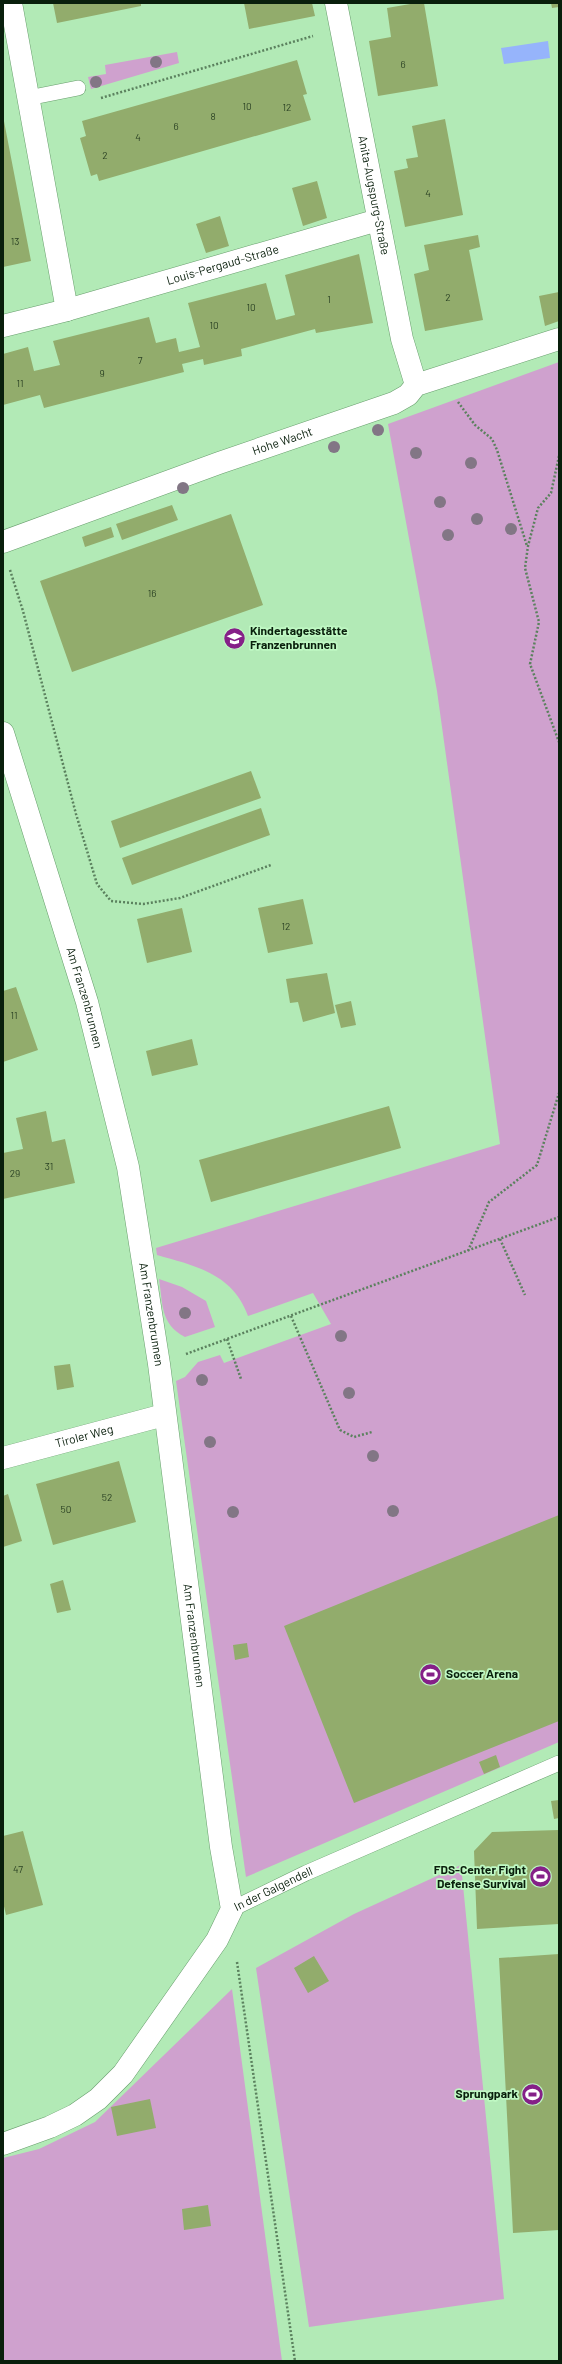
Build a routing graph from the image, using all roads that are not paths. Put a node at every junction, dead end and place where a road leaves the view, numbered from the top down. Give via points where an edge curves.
1 (11, 3) edge
2 (336, 3) edge
3 (78, 88) road end
4 (28, 98) junction
5 (378, 220) junction
6 (67, 310) junction
7 (3, 326) edge
8 (559, 339) edge
9 (416, 385) junction
10 (3, 542) edge
11 (3, 733) edge
12 (9, 778) edge
13 (164, 1415) junction
14 (3, 1458) edge
15 (559, 1763) edge
16 (232, 1910) junction
17 (3, 2144) edge

1 - 4 street
2 - 5 street, Anita-Augspurg-Straße
3 - 4 lane
4 - 6 street
5 - 6 street, Louis-Pergaud-Straße
5 - 9 street, Anita-Augspurg-Straße via 402,339
6 - 7 street, Louis-Pergaud-Straße
8 - 9 street, Hohe Wacht
9 - 10 street, Hohe Wacht via 408,395 394,403
11 - 12 street, Am Franzenbrunnen
12 - 13 street, Am Franzenbrunnen via 86,1002 111,1094 128,1167
13 - 14 street, Tiroler Weg
13 - 16 street, Am Franzenbrunnen via 189,1589 221,1847
15 - 16 lane, In der Galgendell via 306,1873
16 - 17 street, In der Galgendell via 217,1940 123,2074 98,2100 50,2127

